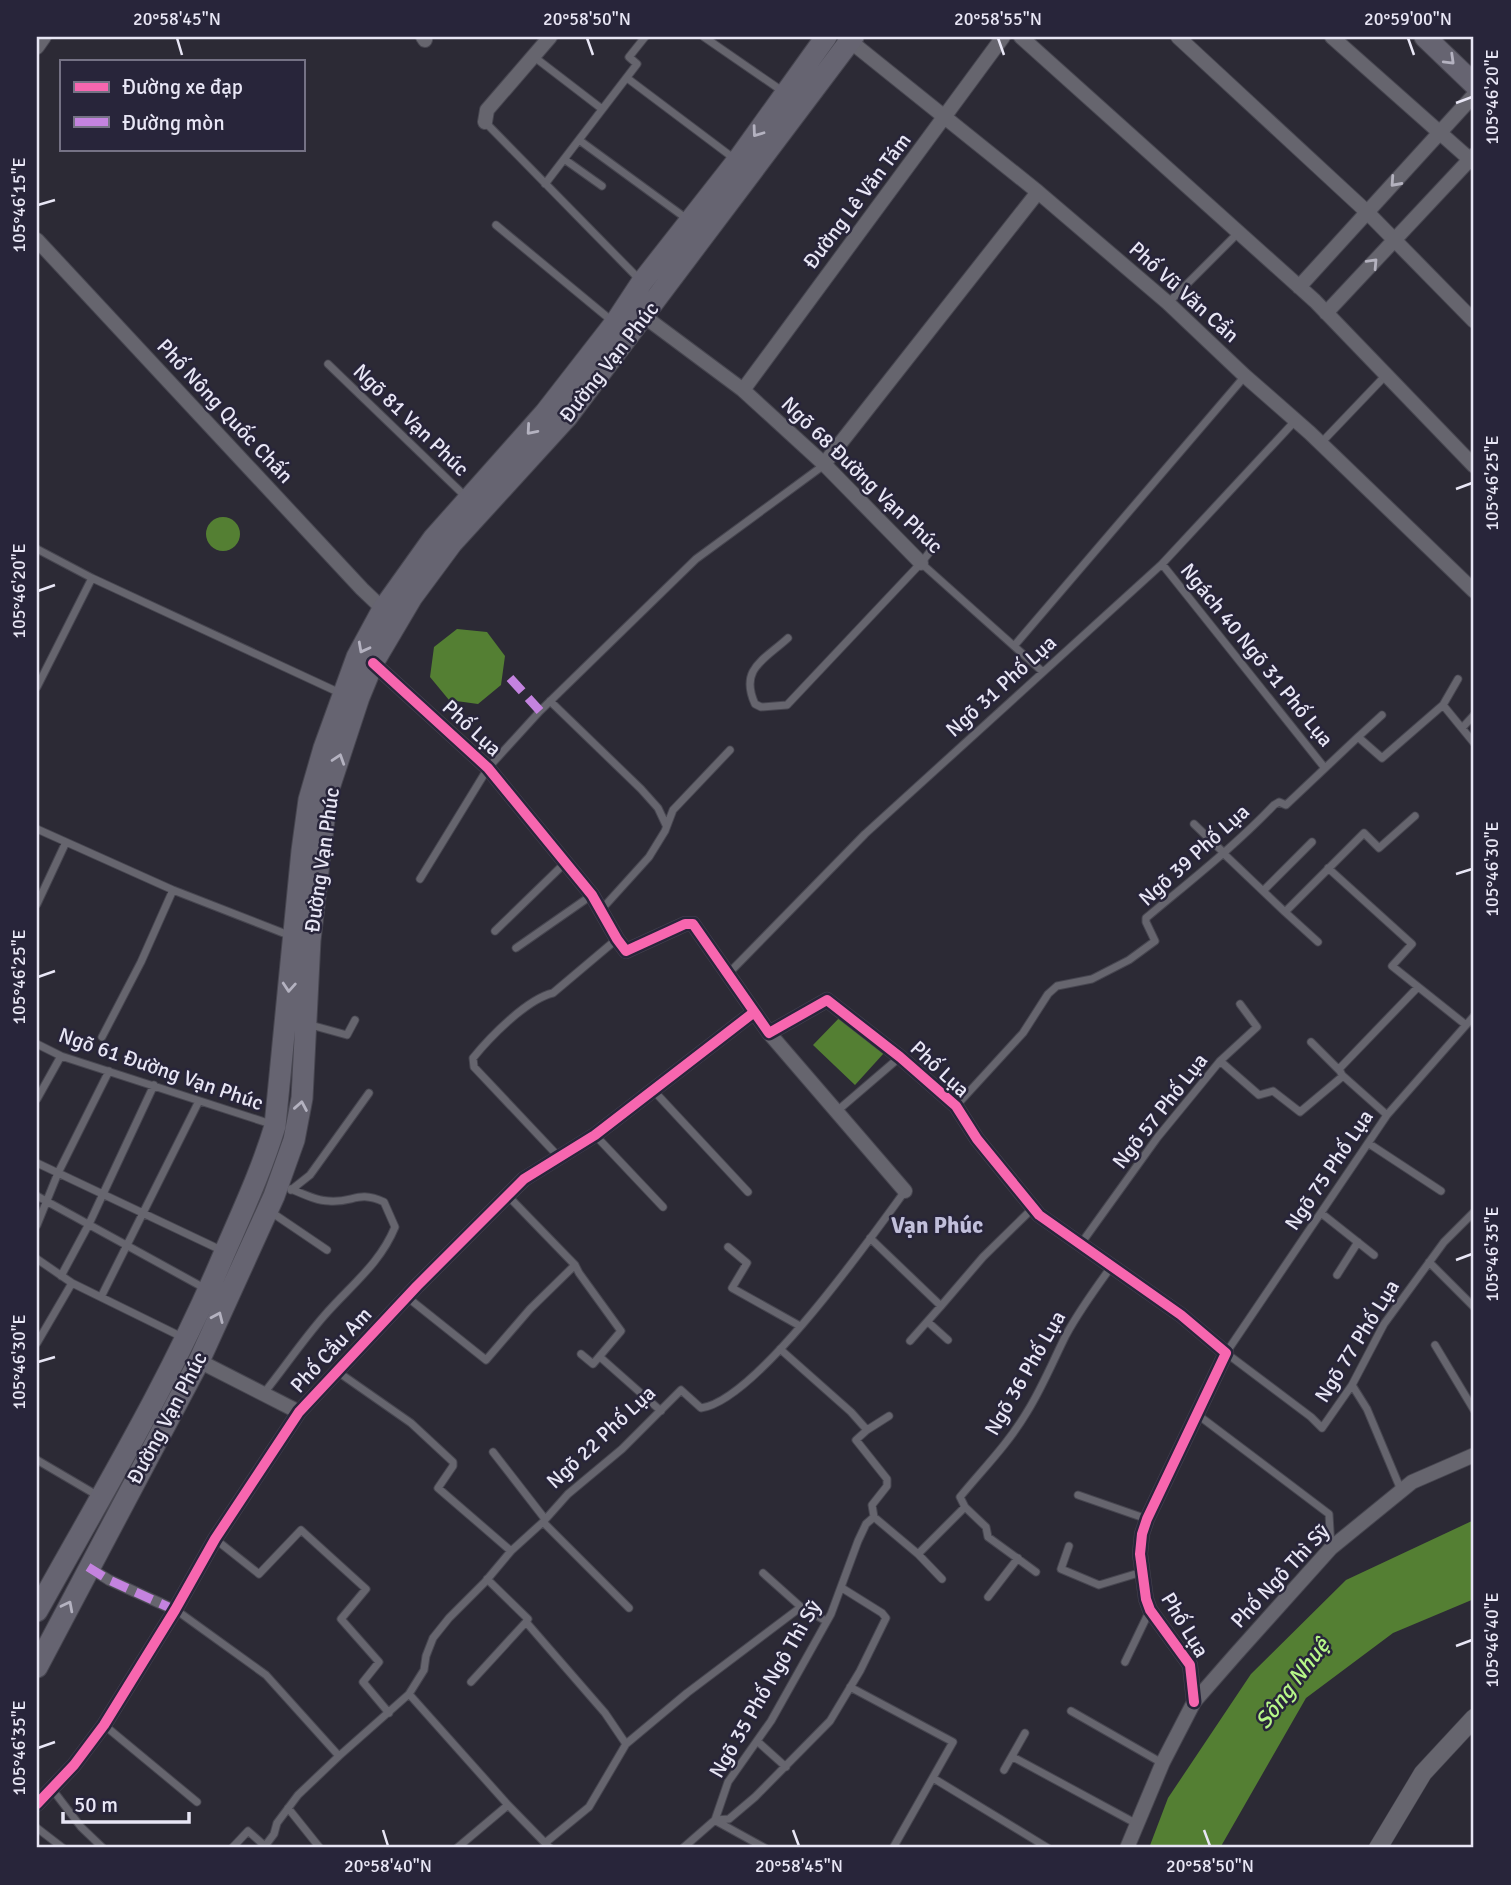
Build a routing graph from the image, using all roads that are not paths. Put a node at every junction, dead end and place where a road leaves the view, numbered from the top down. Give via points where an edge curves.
1 (44, 37) edge
2 (550, 37) edge
3 (645, 37) edge
4 (704, 37) edge
5 (826, 37) edge
6 (1003, 37) edge
7 (1021, 37) edge
8 (1178, 37) edge
9 (1332, 37) edge
10 (1425, 37) edge
11 (852, 39) edge
12 (37, 47) edge
13 (533, 56) junction
14 (627, 78) junction
15 (1474, 84) edge
16 (785, 93) junction
17 (1474, 95) edge
18 (601, 109) junction
19 (946, 118) junction
20 (485, 122) joint
21 (1441, 132) junction
22 (579, 140) junction
23 (564, 159) junction
24 (1473, 159) edge
25 (745, 167) junction
26 (545, 184) junction
27 (602, 186) dead end
28 (1038, 192) junction
29 (1367, 212) junction
30 (690, 221) junction
31 (496, 225) dead end
32 (1238, 233) junction
33 (1395, 239) junction
34 (37, 240) edge
35 (642, 282) junction
36 (1299, 287) junction
37 (1168, 303) junction
38 (1326, 313) junction
39 (645, 317) junction
40 (1474, 321) edge
41 (615, 323) junction
42 (328, 364) dead end
43 (1386, 375) junction
44 (1245, 376) junction
45 (743, 390) junction
46 (1296, 421) junction
47 (1321, 443) junction
48 (824, 464) junction
49 (1474, 466) edge
50 (475, 506) junction
51 (936, 544) dead end
52 (37, 549) edge
53 (921, 563) junction
54 (1163, 564) junction
55 (93, 578) junction
56 (1474, 591) edge
57 (383, 609) junction
58 (788, 638) dead end
59 (1014, 646) junction
60 (373, 663) junction
61 (1043, 672) junction
62 (1458, 678) dead end
63 (37, 687) edge
64 (343, 695) junction
65 (550, 701) junction
66 (1443, 705) junction
67 (1382, 715) dead end
68 (1474, 715) edge
69 (1462, 728) junction
70 (1358, 737) junction
71 (1474, 743) edge
72 (730, 750) dead end
73 (1324, 767) junction
74 (488, 768) junction
75 (1415, 816) dead end
76 (1194, 824) dead end
77 (666, 825) junction
78 (37, 829) edge
79 (66, 842) junction
80 (1312, 842) dead end
81 (1222, 852) junction
82 (565, 862) junction
83 (1328, 868) junction
84 (421, 879) dead end
85 (173, 890) junction
86 (1263, 891) junction
87 (592, 895) junction
88 (37, 904) edge
89 (601, 910) junction
90 (1285, 912) junction
91 (495, 931) dead end
92 (302, 938) junction
93 (617, 939) junction
94 (1318, 942) dead end
95 (516, 948) dead end
96 (728, 975) junction
97 (1418, 987) junction
98 (1240, 1004) dead end
99 (753, 1013) junction
100 (1474, 1016) edge
101 (355, 1020) dead end
102 (306, 1023) junction
103 (1466, 1026) junction
104 (769, 1033) junction
105 (102, 1037) dead end
106 (1311, 1042) dead end
107 (37, 1044) edge
108 (61, 1056) junction
109 (900, 1057) junction
110 (1220, 1061) junction
111 (109, 1071) junction
112 (1341, 1074) junction
113 (154, 1085) junction
114 (652, 1090) junction
115 (369, 1093) dead end
116 (37, 1099) edge
117 (199, 1101) junction
118 (956, 1106) junction
119 (836, 1112) junction
120 (1387, 1115) junction
121 (275, 1126) junction
122 (594, 1135) junction
123 (1368, 1143) junction
124 (558, 1156) junction
125 (37, 1163) edge
126 (58, 1173) junction
127 (905, 1191) joint
128 (1441, 1191) dead end
129 (748, 1192) dead end
130 (102, 1194) junction
131 (507, 1194) junction
132 (37, 1196) edge
133 (277, 1199) junction
134 (48, 1201) junction
135 (663, 1207) dead end
136 (1032, 1208) junction
137 (1474, 1212) edge
138 (142, 1213) junction
139 (1321, 1213) junction
140 (89, 1224) junction
141 (37, 1225) edge
142 (870, 1238) junction
143 (1358, 1242) junction
144 (126, 1245) junction
145 (1080, 1245) junction
146 (727, 1247) dead end
147 (327, 1250) dead end
148 (1374, 1255) dead end
149 (235, 1256) junction
150 (37, 1259) edge
151 (1429, 1262) junction
152 (575, 1265) junction
153 (1111, 1268) junction
154 (1337, 1275) dead end
155 (61, 1276) junction
156 (72, 1283) junction
157 (209, 1291) junction
158 (101, 1297) junction
159 (407, 1297) junction
160 (941, 1306) junction
161 (1474, 1307) edge
162 (928, 1322) junction
163 (800, 1326) junction
164 (186, 1339) junction
165 (948, 1340) dead end
166 (910, 1341) dead end
167 (37, 1343) edge
168 (1435, 1345) dead end
169 (780, 1349) junction
170 (1226, 1353) junction
171 (581, 1354) dead end
172 (600, 1357) junction
173 (199, 1361) junction
174 (337, 1371) junction
175 (1352, 1385) junction
176 (263, 1394) junction
177 (662, 1410) junction
178 (1474, 1410) edge
179 (299, 1412) junction
180 (1198, 1415) junction
181 (888, 1416) dead end
182 (867, 1430) junction
183 (493, 1451) dead end
184 (1474, 1455) edge
185 (37, 1460) edge
186 (1401, 1490) junction
187 (1078, 1495) dead end
188 (100, 1497) junction
189 (965, 1507) junction
190 (874, 1517) junction
191 (1147, 1518) junction
192 (544, 1521) junction
193 (215, 1539) junction
194 (1069, 1546) dead end
195 (1331, 1548) junction
196 (511, 1551) junction
197 (918, 1554) junction
198 (1018, 1558) junction
199 (88, 1567) junction
200 (1036, 1572) dead end
201 (1142, 1572) junction
202 (763, 1573) dead end
203 (487, 1579) junction
204 (942, 1579) dead end
205 (842, 1588) junction
206 (988, 1597) dead end
207 (801, 1607) junction
208 (172, 1608) junction
209 (629, 1608) dead end
210 (1150, 1610) junction
211 (37, 1611) edge
212 (826, 1621) junction
213 (526, 1622) junction
214 (1125, 1662) dead end
215 (37, 1667) edge
216 (471, 1682) dead end
217 (850, 1687) junction
218 (409, 1694) junction
219 (1194, 1702) junction
220 (1071, 1711) dead end
221 (389, 1713) junction
222 (1474, 1718) edge
223 (104, 1725) junction
224 (1026, 1733) dead end
225 (757, 1741) junction
226 (626, 1744) junction
227 (339, 1755) junction
228 (1013, 1757) junction
229 (1163, 1763) junction
230 (786, 1767) junction
231 (1004, 1770) dead end
232 (933, 1779) junction
233 (52, 1788) junction
234 (197, 1802) dead end
235 (37, 1804) edge
236 (508, 1805) junction
237 (288, 1808) junction
238 (715, 1820) junction
239 (1137, 1824) junction
240 (37, 1828) edge
241 (548, 1846) edge
242 (266, 1847) edge
243 (63, 1848) edge
244 (103, 1848) edge
245 (232, 1848) edge
246 (320, 1848) edge
247 (457, 1848) edge
248 (683, 1848) edge
249 (765, 1848) edge
250 (893, 1848) edge
251 (1048, 1848) edge
252 (1127, 1848) edge
253 (1378, 1848) edge

1 - 12 street
2 - 13 street
3 - 14 lane via 629,57 637,64
4 - 16 lane
5 - 16 main road, Đường Vạn Phúc
6 - 19 street, Đường Lê Văn Tám
7 - 32 street
8 - 29 street
9 - 21 street
10 -> 15 main road
11 - 19 street, Phố Vũ Văn Cẩn
11 - 25 main road, Đường Vạn Phúc
13 - 18 lane
13 - 20 street via 487,110
14 - 18 lane
14 - 25 lane
16 -> 25 main road, Đường Vạn Phúc
17 - 21 street
18 - 22 lane
19 - 28 street, Phố Vũ Văn Cẩn
19 - 45 street, Đường Lê Văn Tám
20 - 26 lane
21 - 24 street
21 -> 29 street
22 - 23 lane
22 - 30 lane
23 - 26 lane
23 - 27 lane
24 - 33 street
25 - 30 main road, Đường Vạn Phúc
25 - 39 main road, Đường Vạn Phúc
26 - 35 lane
28 - 37 street, Phố Vũ Văn Cẩn
28 - 48 street
29 - 33 street
29 - 36 street
30 - 35 main road, Đường Vạn Phúc
31 - 41 lane
32 - 36 street
32 - 37 lane
38 -> 33 street
33 - 40 street
34 - 57 street, Phố Nông Quốc Chấn
35 - 41 main road, Đường Vạn Phúc
36 - 38 street
37 - 44 street, Phố Vũ Văn Cẩn
38 - 43 street
39 - 45 street, Ngõ 68 Đường Vạn Phúc
39 - 50 main road, Đường Vạn Phúc via 568,417
41 -> 50 main road, Đường Vạn Phúc
42 - 50 lane, Ngõ 81 Vạn Phúc
43 - 47 lane
43 - 49 street
44 - 46 street, Phố Vũ Văn Cẩn
44 - 59 lane
45 - 48 street, Ngõ 68 Đường Vạn Phúc
46 - 47 street, Phố Vũ Văn Cẩn
46 - 54 lane, Ngõ 31 Phố Lụa
47 - 56 street, Phố Vũ Văn Cẩn
48 - 53 street, Ngõ 68 Đường Vạn Phúc
48 - 65 lane via 696,559
50 - 57 main road, Đường Vạn Phúc via 433,539
50 - 60 main road, Đường Vạn Phúc
51 - 53 lane
52 - 55 lane
53 - 58 lane via 787,705 761,707 749,690 750,676
53 - 59 lane, Ngõ 68 Đường Vạn Phúc
54 - 61 lane, Ngõ 31 Phố Lụa
54 - 73 lane, Ngách 40 Ngõ 31 Phố Lụa
55 - 63 lane
55 - 64 lane
57 -> 64 main road, Đường Vạn Phúc
59 - 61 lane, Ngõ 68 Đường Vạn Phúc
60 - 74 street, Phố Lụa
92 -> 60 main road, Đường Vạn Phúc via 327,794
61 - 96 lane, Ngõ 31 Phố Lụa via 865,834
62 - 66 lane
64 - 92 main road, Đường Vạn Phúc via 309,800
65 - 74 lane
65 - 77 lane via 641,789
66 - 69 lane
66 - 70 lane via 1382,758
67 - 70 lane, Ngõ 39 Phố Lụa
68 - 69 lane
69 - 71 lane
70 - 73 lane, Ngõ 39 Phố Lụa
72 - 77 lane via 673,810
73 - 81 lane, Ngõ 39 Phố Lụa via 1286,805 1279,802
74 - 82 street, Phố Lụa
74 - 84 lane
75 - 83 lane via 1379,848 1364,833
76 - 81 lane
77 - 89 lane via 649,857
78 - 79 lane
79 - 85 lane
79 - 88 lane
80 - 86 lane
81 - 86 lane
81 - 118 lane, Ngõ 39 Phố Lụa via 1146,918 1155,941 1092,979 1056,986 1023,1033
82 - 87 street, Phố Lụa
82 - 91 lane
83 - 90 lane
83 - 97 lane via 1412,944 1392,966
85 - 92 lane
85 - 105 lane
86 - 90 lane
87 - 89 street, Phố Lụa
87 - 95 lane
89 - 93 street, Phố Lụa
90 - 94 lane
92 - 102 main road, Đường Vạn Phúc
92 -> 121 main road, Đường Vạn Phúc
93 - 96 street via 629,950 691,923
93 - 124 lane via 553,993 529,1003 473,1058 474,1068
96 - 99 street
97 - 103 lane
97 - 112 lane via 1342,1066
98 - 110 lane, Ngõ 57 Phố Lụa via 1257,1027
99 - 104 street
99 - 114 street, Phố Cầu Am
100 - 103 lane, Ngõ 75 Phố Lụa
101 - 102 lane via 347,1035
133 -> 102 main road, Đường Vạn Phúc via 303,1098
103 - 120 lane, Ngõ 75 Phố Lụa
104 - 109 street, Phố Lụa via 827,1000
104 - 119 street, Ngõ 22 Phố Lụa
106 - 112 lane
107 - 108 lane, Ngõ 61 Đường Vạn Phúc
108 - 111 lane, Ngõ 61 Đường Vạn Phúc
108 - 116 lane
109 - 118 street, Phố Lụa
109 - 119 lane
110 - 112 lane via 1259,1095 1273,1091 1300,1112
110 - 145 lane, Ngõ 57 Phố Lụa via 1157,1138
111 - 113 lane, Ngõ 61 Đường Vạn Phúc
111 - 126 lane
112 - 120 lane
113 - 117 lane, Ngõ 61 Đường Vạn Phúc
113 - 130 lane
114 - 122 street, Phố Cầu Am
114 - 129 lane
115 - 133 lane via 310,1175
117 - 121 lane, Ngõ 61 Đường Vạn Phúc
117 - 138 lane
118 - 136 street, Phố Lụa
119 - 127 street, Ngõ 22 Phố Lụa
120 - 123 lane, Ngõ 75 Phố Lụa
121 - 149 main road, Đường Vạn Phúc
122 - 124 street, Phố Cầu Am
122 - 135 lane
123 - 128 lane
123 - 139 lane, Ngõ 75 Phố Lụa
124 - 131 street, Phố Cầu Am
125 - 126 lane
126 - 130 lane
126 - 134 lane
127 - 142 lane, Ngõ 22 Phố Lụa
130 - 138 lane
130 - 140 lane
131 - 152 lane
131 - 159 street, Phố Cầu Am
132 - 134 lane
133 - 147 lane
133 - 149 main road, Đường Vạn Phúc
133 - 176 lane via 342,1201 370,1196 384,1202 395,1227 387,1246
134 - 140 lane
134 - 141 lane
136 - 145 street, Phố Lụa
136 - 160 lane
137 - 151 lane, Ngõ 77 Phố Lụa
138 - 144 lane
138 - 149 lane
139 - 143 lane
139 - 170 lane, Ngõ 75 Phố Lụa
140 - 144 lane
140 - 155 lane
142 - 160 lane
142 - 163 lane, Ngõ 22 Phố Lụa
143 - 148 lane
143 - 154 lane
144 - 157 lane
144 - 158 lane
145 - 153 street, Phố Lụa
146 - 163 lane via 747,1263 732,1288
149 - 157 main road, Đường Vạn Phúc
173 -> 149 main road, Đường Vạn Phúc
150 - 155 lane
151 - 161 lane
151 - 175 lane, Ngõ 77 Phố Lụa via 1384,1324
152 - 159 lane via 486,1360
152 - 172 lane via 621,1331
153 - 170 street, Phố Lụa via 1181,1315
153 - 189 lane, Ngõ 36 Phố Lụa via 1066,1335 1026,1413 960,1497
155 - 156 lane
156 - 158 lane
156 - 167 lane
157 - 164 main road, Đường Vạn Phúc
158 - 164 lane
159 - 174 street, Phố Cầu Am
160 - 162 lane
162 - 165 lane
162 - 166 lane
163 - 169 lane, Ngõ 22 Phố Lụa
164 - 188 main road, Đường Vạn Phúc
168 - 178 lane
169 - 177 lane, Ngõ 22 Phố Lụa via 769,1363 713,1406 701,1408 681,1390
169 - 182 lane
170 - 175 lane, Ngõ 77 Phố Lụa via 1322,1428
170 - 180 street, Phố Lụa
171 - 172 lane via 593,1364
172 - 177 lane
173 - 176 street
173 - 199 main road, Đường Vạn Phúc
174 - 179 street, Phố Cầu Am
174 - 196 lane via 411,1423 453,1462 438,1488
175 - 186 lane
176 - 179 street
177 - 192 lane, Ngõ 22 Phố Lụa
179 - 193 street, Phố Cầu Am
180 - 191 street, Phố Lụa
180 - 195 lane via 1329,1514
181 - 182 lane
182 - 190 lane, Ngõ 35 Phố Ngô Thì Sỹ via 856,1440 887,1479 872,1505
183 - 192 lane
184 - 186 street, Phố Ngô Thì Sỹ
185 - 188 lane
186 - 195 street, Phố Ngô Thì Sỹ
187 - 191 lane
188 - 211 main road, Đường Vạn Phúc
189 - 197 lane, Ngõ 36 Phố Lụa
189 - 198 lane via 986,1528 988,1537
190 - 197 lane
190 - 205 lane, Ngõ 35 Phố Ngô Thì Sỹ via 858,1541
191 - 201 street, Phố Lụa
192 - 196 lane, Ngõ 22 Phố Lụa
192 - 209 lane
193 - 208 street, Phố Cầu Am
193 - 221 lane via 259,1574 301,1530 366,1588 341,1619 379,1662 363,1682
194 - 201 lane via 1061,1569 1099,1586
195 - 219 street, Phố Ngô Thì Sỹ
196 - 203 lane, Ngõ 22 Phố Lụa
197 - 204 lane
198 - 200 lane
198 - 206 lane
199 - 208 street
215 -> 199 main road, Đường Vạn Phúc
201 - 210 street, Phố Lụa
202 - 207 lane
203 - 213 lane
203 - 218 lane, Ngõ 22 Phố Lụa via 436,1634 424,1670
205 - 212 lane, Ngõ 35 Phố Ngô Thì Sỹ
205 - 217 lane via 886,1618
207 - 212 lane
207 - 226 lane
208 - 223 street, Phố Cầu Am
208 - 227 lane via 266,1675
210 - 214 lane
210 - 219 street, Phố Lụa via 1190,1665
212 - 225 lane, Ngõ 35 Phố Ngô Thì Sỹ
213 - 216 lane
213 - 226 lane
217 - 230 lane via 830,1721
217 - 232 lane via 953,1742
218 - 221 lane, Ngõ 22 Phố Lụa
218 - 236 lane
219 - 229 street, Phố Ngô Thì Sỹ
220 - 229 lane
221 - 227 lane, Ngõ 22 Phố Lụa
222 - 253 street via 1423,1773
223 - 233 street, Phố Cầu Am
223 - 234 lane
224 - 228 lane
225 - 230 lane
225 - 238 lane, Ngõ 35 Phố Ngô Thì Sỹ via 728,1782
226 - 241 lane via 589,1807
227 - 237 lane, Ngõ 22 Phố Lụa
228 - 231 lane
228 - 239 lane
229 - 239 street, Phố Ngô Thì Sỹ
230 - 238 lane via 729,1819
232 - 250 lane
232 - 251 lane
233 - 235 street, Phố Cầu Am
233 - 244 lane
236 - 241 lane
236 - 247 lane
237 - 242 lane, Ngõ 22 Phố Lụa
237 - 246 lane
238 - 248 lane, Ngõ 35 Phố Ngô Thì Sỹ
238 - 249 lane
239 - 252 street, Phố Ngô Thì Sỹ
240 - 243 lane
242 - 245 lane via 248,1831

